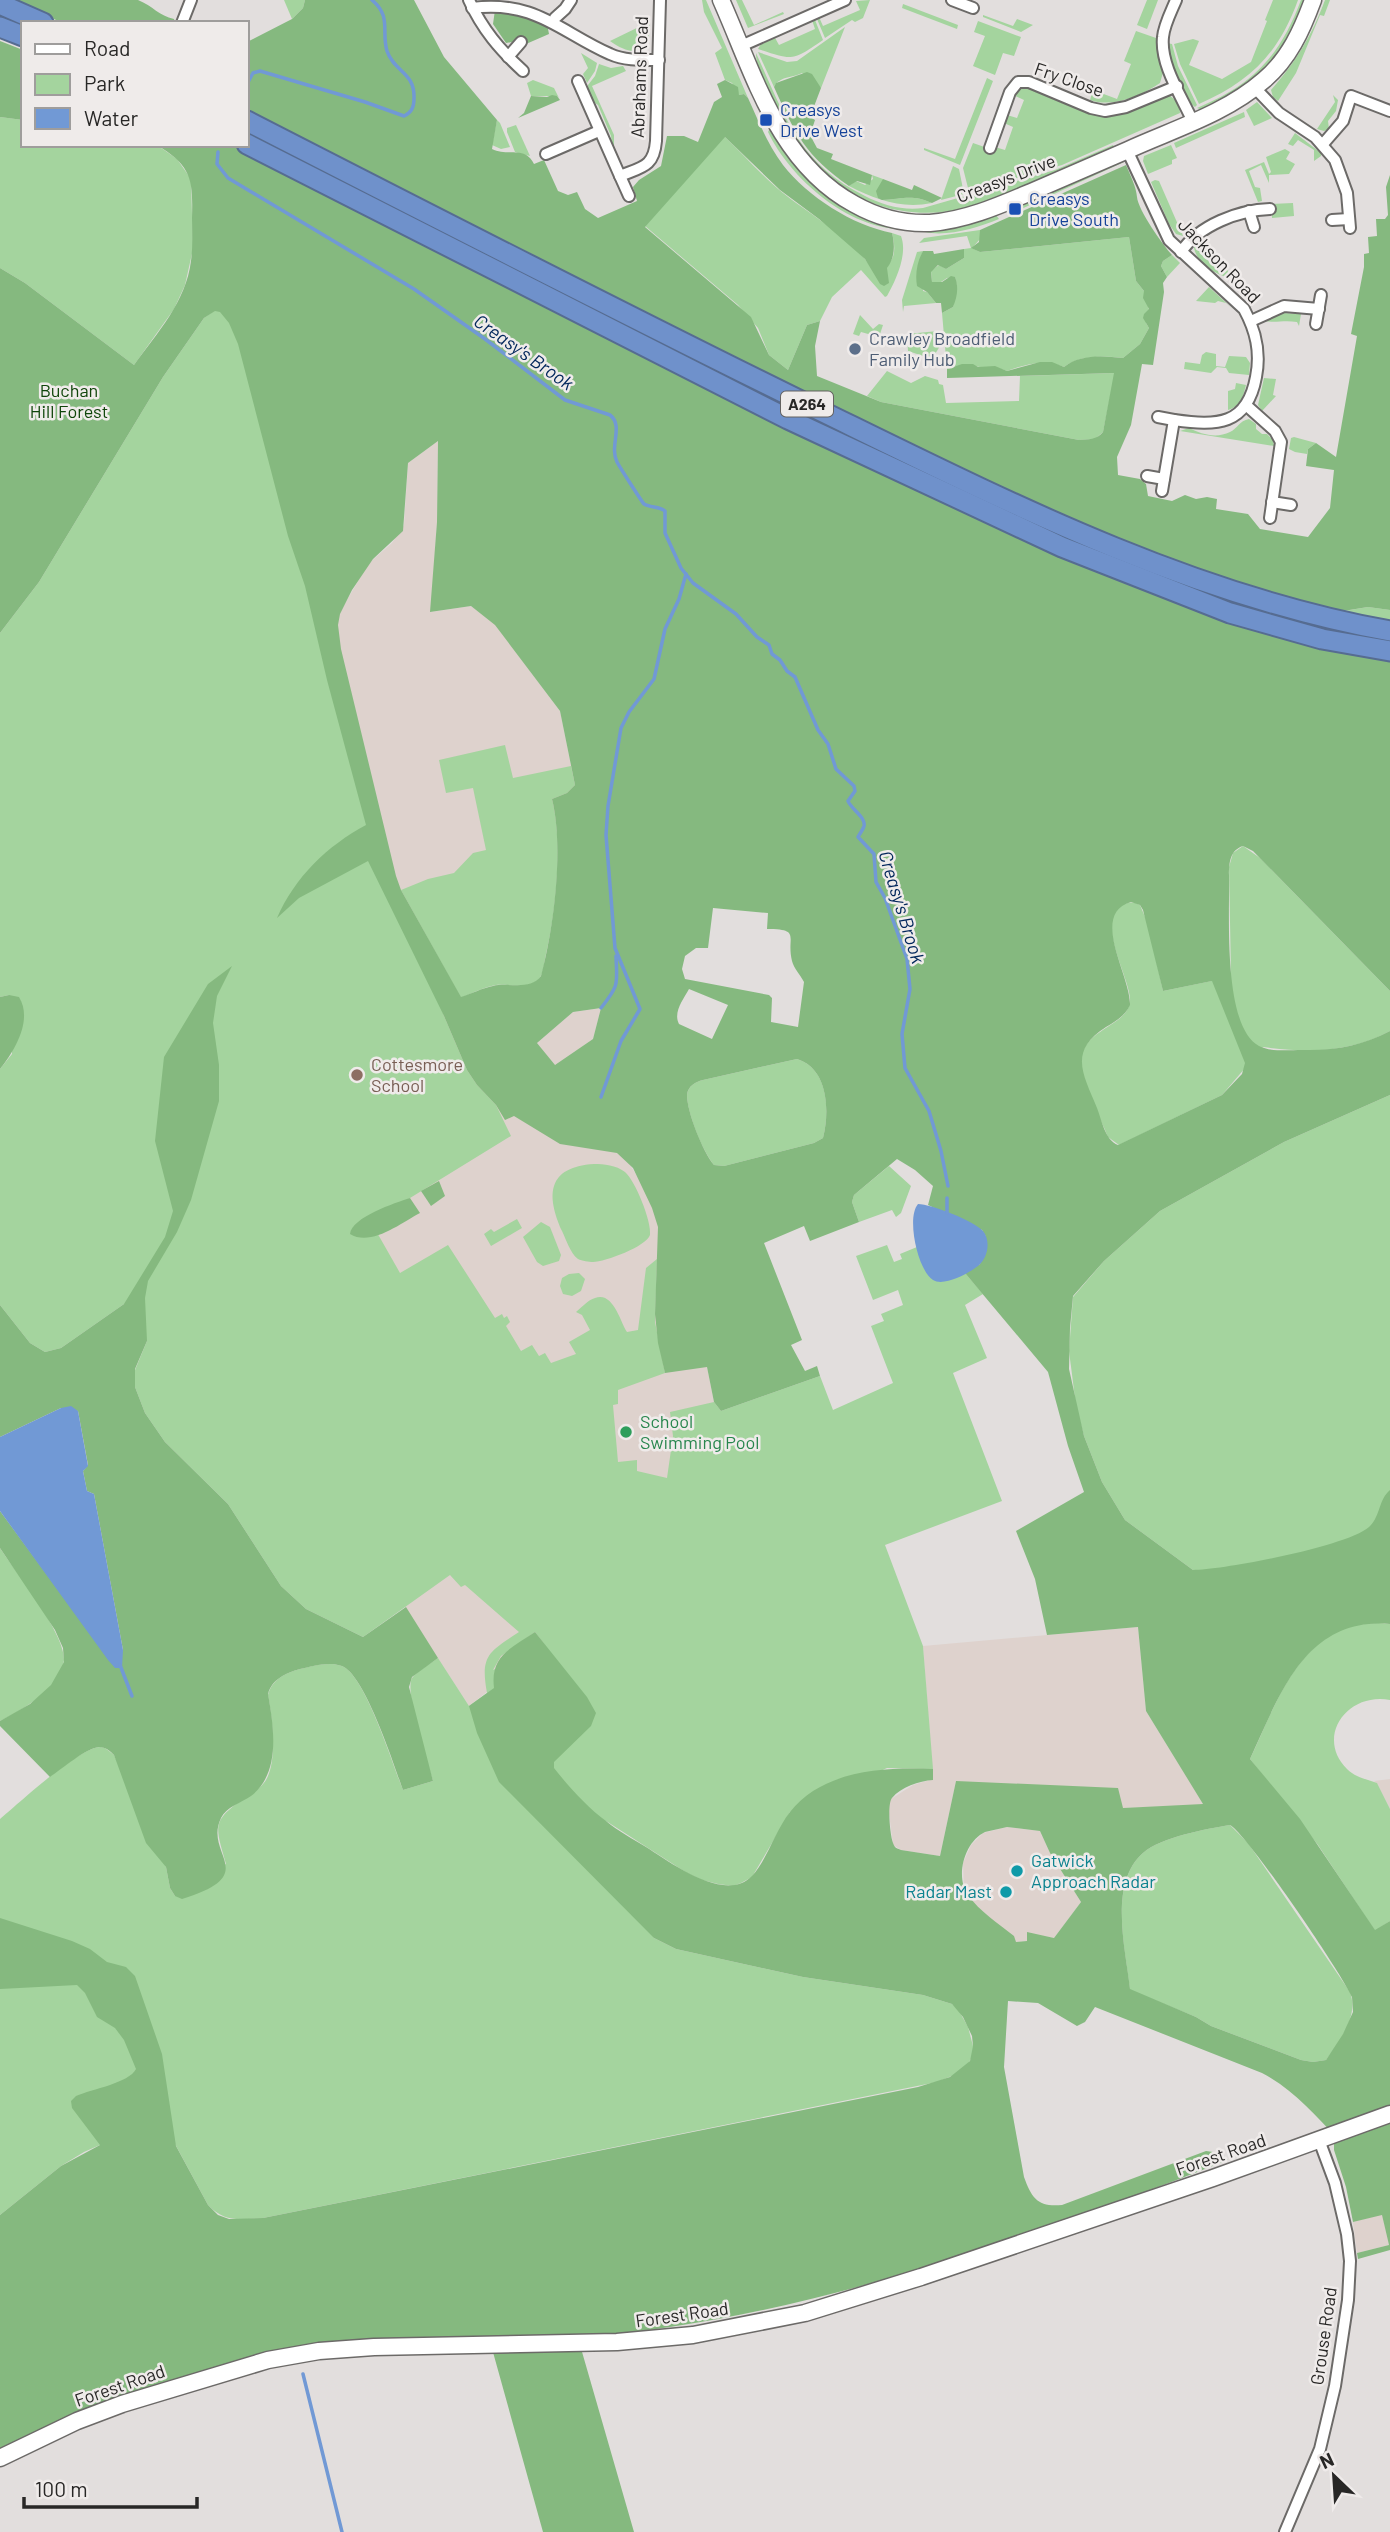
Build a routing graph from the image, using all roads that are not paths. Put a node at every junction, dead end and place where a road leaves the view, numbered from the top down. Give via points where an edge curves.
1 (191, 0) edge
2 (570, 0) edge
3 (660, 0) edge
4 (721, 0) edge
5 (952, 0) edge
6 (1176, 0) edge
7 (1313, 0) edge
8 (840, 1) edge
9 (0, 4) edge
10 (470, 4) edge
11 (973, 8) dead end
12 (555, 18) junction
13 (38, 21) edge
14 (183, 21) edge
15 (0, 27) edge
16 (21, 35) edge
17 (521, 42) dead end
18 (741, 46) junction
19 (508, 57) junction
20 (659, 61) junction
21 (523, 71) dead end
22 (578, 81) dead end
23 (1177, 86) junction
24 (1255, 88) junction
25 (1390, 111) edge
26 (248, 122) edge
27 (1193, 122) junction
28 (600, 131) junction
29 (1323, 144) junction
30 (248, 145) edge
31 (990, 148) dead end
32 (1127, 150) junction
33 (546, 154) dead end
34 (620, 176) junction
35 (629, 196) dead end
36 (1270, 209) dead end
37 (1249, 211) junction
38 (1332, 220) dead end
39 (1254, 227) dead end
40 (1181, 252) junction
41 (1321, 295) dead end
42 (1319, 309) junction
43 (1251, 321) junction
44 (1317, 324) dead end
45 (1247, 406) junction
46 (1158, 417) dead end
47 (1174, 420) junction
48 (1147, 476) dead end
49 (1272, 502) junction
50 (1291, 505) dead end
51 (1270, 518) dead end
52 (1390, 631) edge
53 (1390, 651) edge
54 (1390, 2114) edge
55 (1319, 2140) junction
56 (0, 2458) edge
57 (1285, 2532) edge

1 - 14 street
2 - 12 street
3 - 20 street, Abrahams Road
4 - 18 street, Creasys Drive
5 - 11 street
6 - 23 street via 1163,39
7 - 24 street, Creasys Drive via 1289,52
8 - 18 street
9 - 13 highway
10 - 12 street via 506,0
10 - 19 street
12 - 20 street via 614,56
15 - 16 highway
17 - 19 street
18 - 32 street, Creasys Drive via 777,126 805,166 843,197 886,217 929,223 971,216
19 - 21 street
20 - 34 street, Abrahams Road via 654,155 647,165
22 - 28 street, Abrahams Road
23 - 27 street
23 - 31 street, Fry Close via 1105,111 1018,82
24 - 27 street, Creasys Drive
24 - 29 street via 1273,108
25 - 29 street via 1346,93 1343,121
26 - 52 highway, A264 via 668,336 1060,523 1238,594 1301,613
27 - 32 street, Creasys Drive
28 - 33 street
28 - 34 street, Abrahams Road
29 - 38 street via 1344,182 1350,223
30 - 53 highway, A264 via 788,419 1062,547 1230,613 1322,639
32 - 40 street, Jackson Road via 1165,232
34 - 35 street, Abrahams Road
36 - 37 street
37 - 39 street
37 - 40 street via 1196,234
40 - 43 street, Jackson Road via 1237,300
41 - 42 street
42 - 43 street via 1284,306
42 - 44 street
43 - 45 street, Jackson Road via 1259,359
45 - 47 street via 1214,423
45 - 49 street via 1281,442
46 - 47 street
47 - 48 street via 1163,485
49 - 50 street
49 - 51 street
54 - 55 street, Forest Road
55 - 56 street, Forest Road via 921,2277 805,2312 627,2342 319,2350 268,2360 122,2404
55 - 57 street, Grouse Road via 1348,2234 1348,2300 1325,2428

